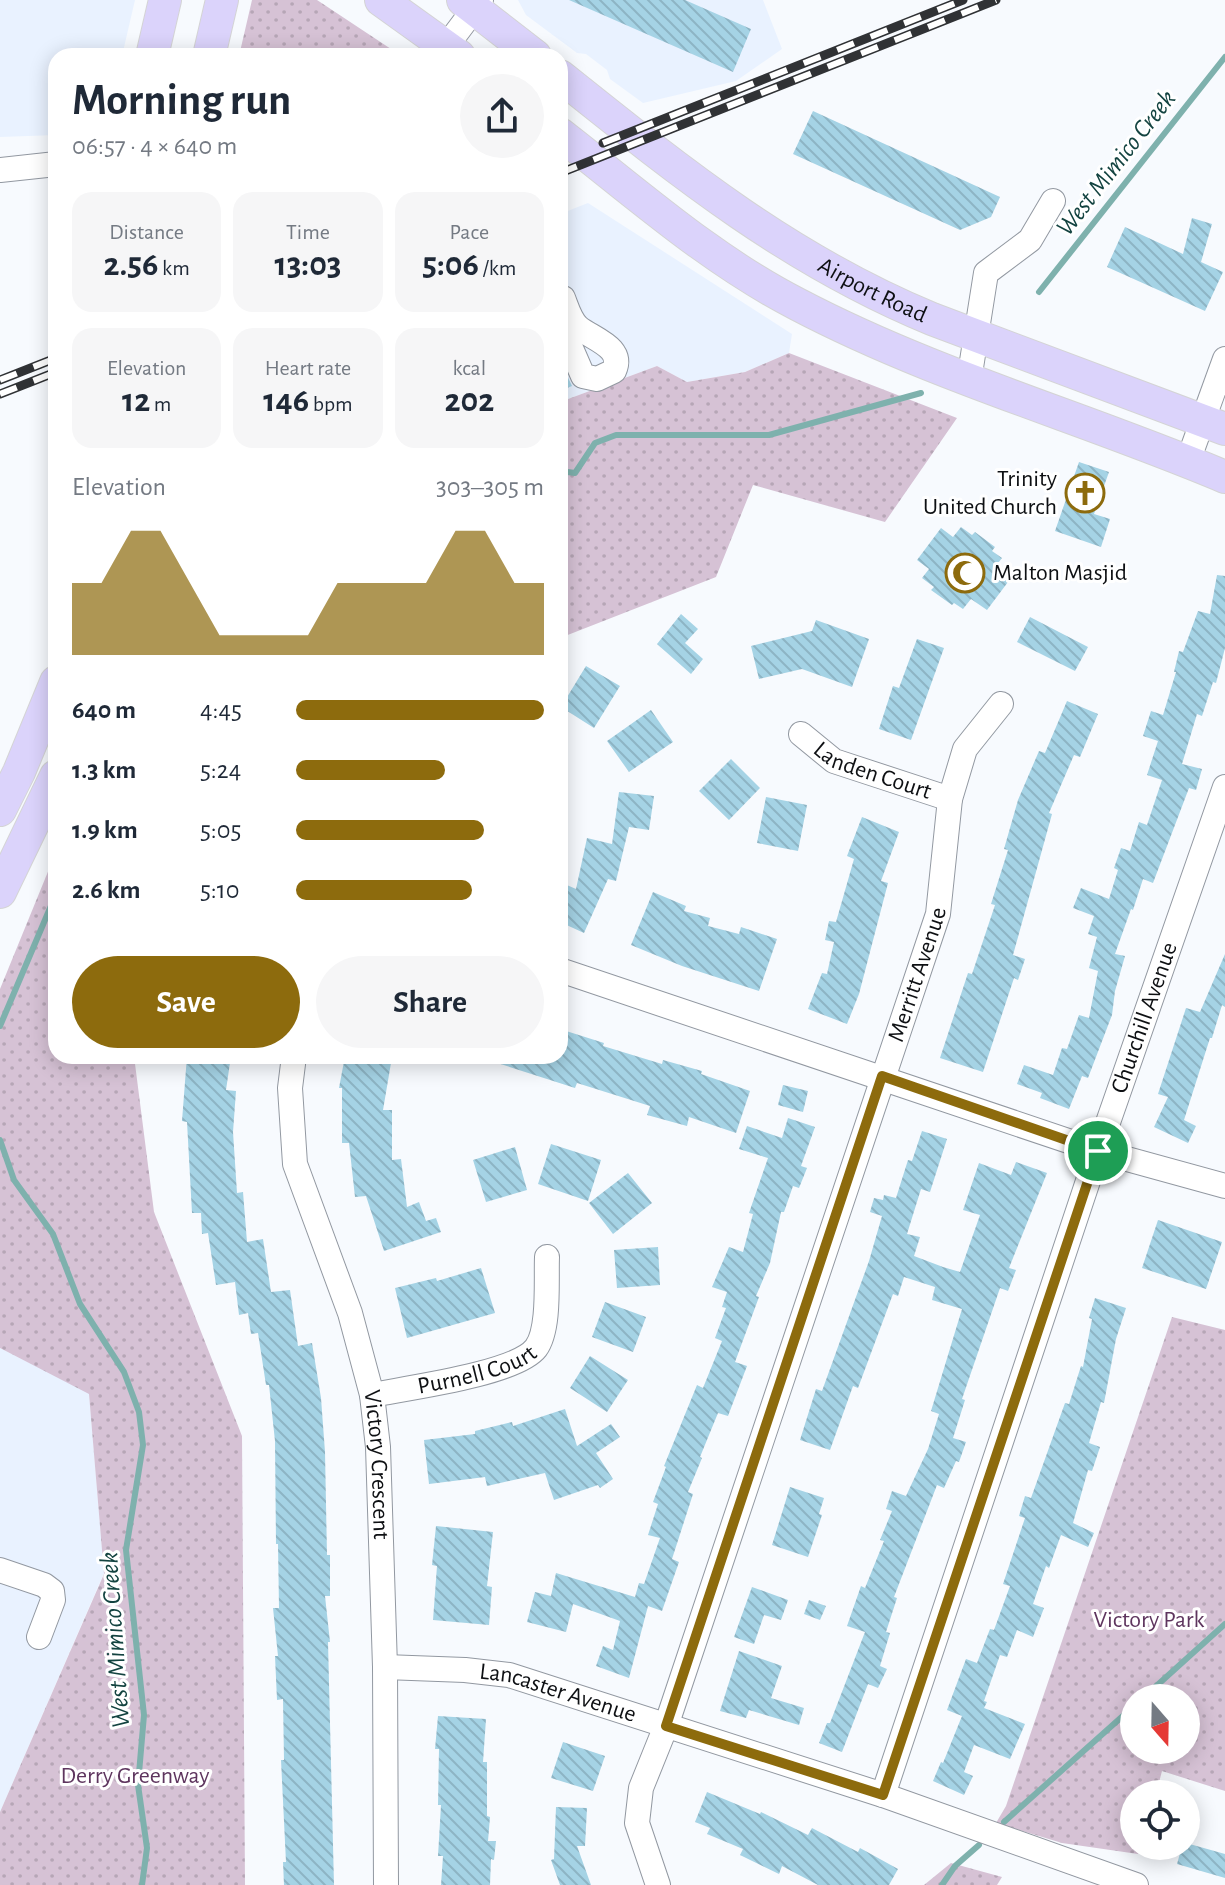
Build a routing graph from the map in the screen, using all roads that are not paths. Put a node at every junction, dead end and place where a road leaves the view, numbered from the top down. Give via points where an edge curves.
1 (159, 0) edge
2 (165, 0) edge
3 (222, 0) edge
4 (381, 0) edge
5 (473, 3) edge
6 (152, 48) edge
7 (154, 48) edge
8 (211, 48) edge
9 (442, 48) edge
10 (450, 48) edge
11 (526, 48) edge
12 (568, 82) edge
13 (568, 140) edge
14 (48, 165) edge
15 (0, 170) edge
16 (1053, 201) dead end
17 (975, 335) junction
18 (1225, 359) edge
19 (969, 380) junction
20 (1214, 424) edge
21 (1188, 461) junction
22 (1225, 477) edge
23 (48, 701) edge
24 (1001, 704) dead end
25 (801, 734) dead end
26 (1225, 787) edge
27 (48, 793) edge
28 (950, 799) junction
29 (0, 810) edge
30 (0, 892) edge
31 (568, 973) edge
32 (293, 1064) edge
33 (882, 1076) junction
34 (1098, 1151) junction
35 (1225, 1186) edge
36 (547, 1257) dead end
37 (372, 1395) junction
38 (0, 1570) edge
39 (39, 1637) dead end
40 (385, 1667) junction
41 (666, 1726) junction
42 (883, 1795) junction
43 (386, 1885) edge
44 (658, 1885) edge
45 (1136, 1885) edge

1 - 6 main road
2 - 7 main road
3 - 8 main road
4 - 9 main road
5 - 10 street
5 - 11 main road
12 - 17 main road, Airport Road via 718,199 796,252 885,300
13 - 19 main road, Airport Road via 688,233 794,303
14 - 15 street
16 - 17 street via 1030,240 986,273
17 - 19 street
17 - 20 main road, Airport Road
18 - 20 street
19 - 21 main road, Airport Road
20 - 21 street
21 - 22 main road, Airport Road
23 - 29 main road
24 - 28 street, Merritt Avenue via 965,749
25 - 28 street, Landen Court via 834,761
26 - 34 street, Churchill Avenue
27 - 30 main road
28 - 33 street, Merritt Avenue via 938,914
31 - 33 street
32 - 37 street, Victory Crescent via 295,1164 350,1313
33 - 34 street
33 - 41 street, Merritt Avenue
34 - 35 street
34 - 42 street, Churchill Avenue
36 - 37 street, Purnell Court via 544,1327 536,1348 504,1368
37 - 40 street, Victory Crescent
38 - 39 street via 52,1591
40 - 41 street, Lancaster Avenue via 509,1675
40 - 43 street, Victory Crescent
41 - 42 street, Lancaster Avenue
41 - 44 street, Merritt Avenue via 641,1788 637,1823
42 - 45 street, Lancaster Avenue

